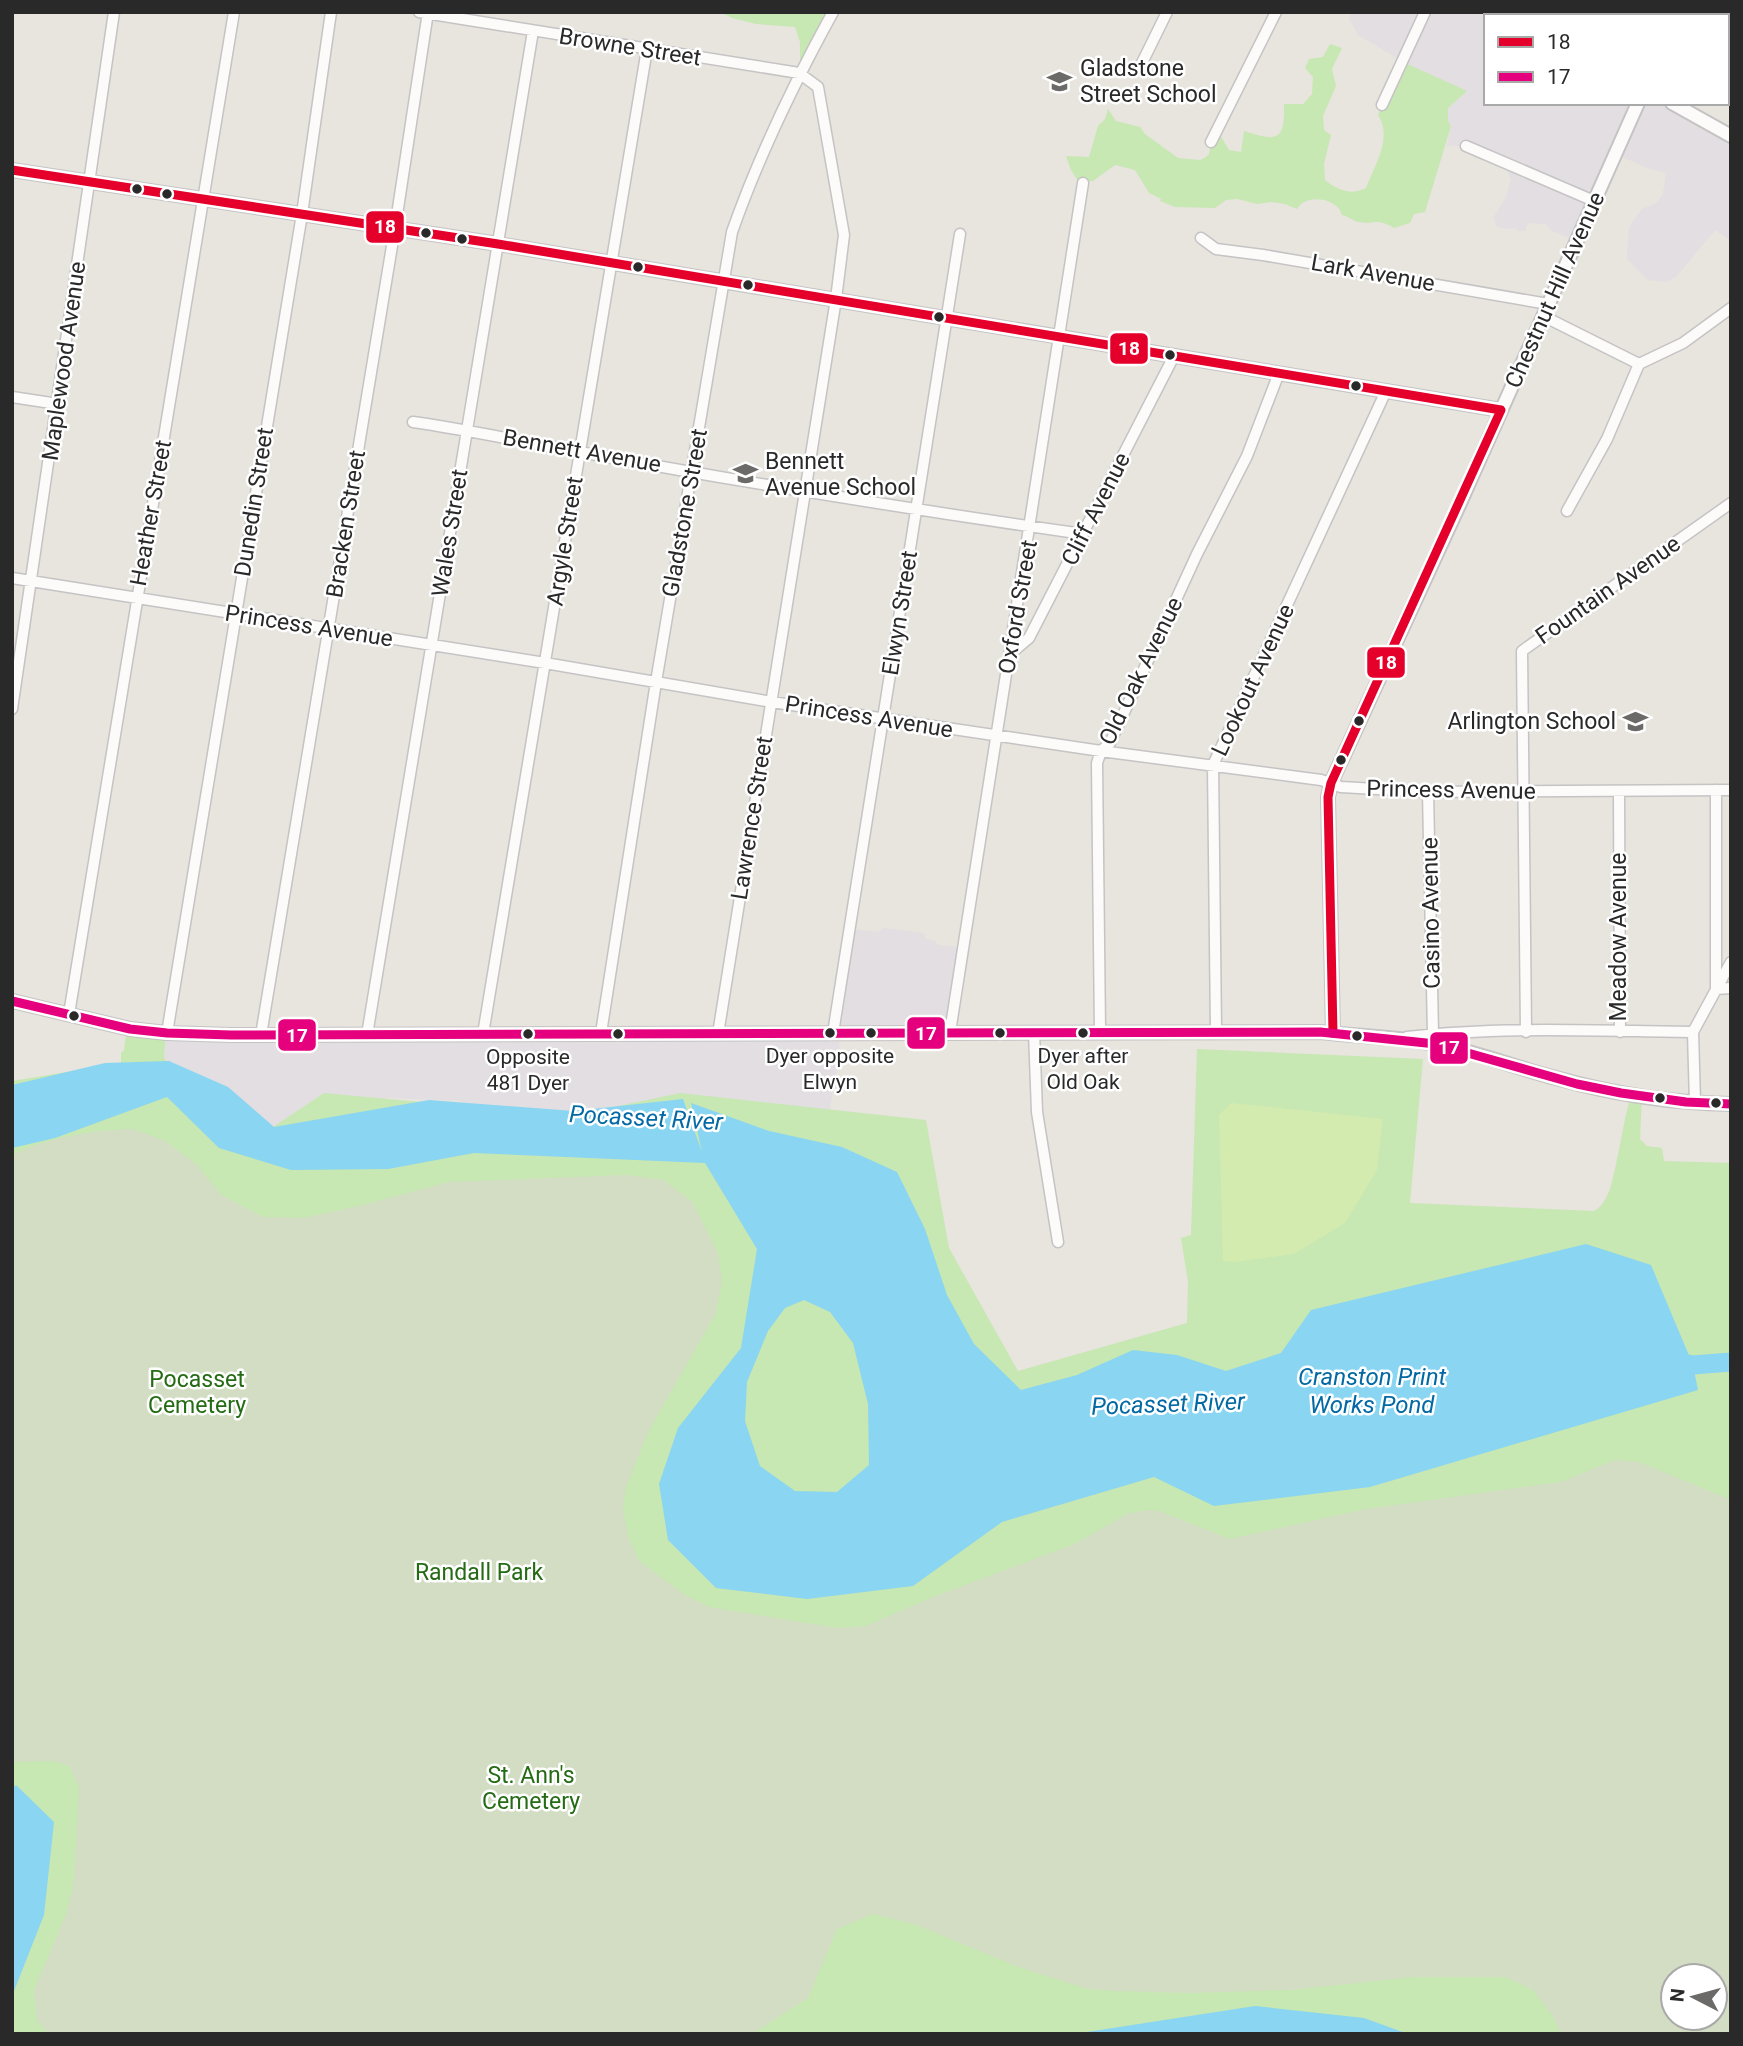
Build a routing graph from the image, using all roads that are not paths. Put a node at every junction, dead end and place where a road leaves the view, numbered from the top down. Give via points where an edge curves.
1 (114, 12) edge
2 (234, 12) edge
3 (331, 12) edge
4 (833, 12) edge
5 (1167, 12) edge
6 (1276, 12) edge
7 (1425, 12) edge
8 (425, 13) edge
9 (533, 31) junction
10 (647, 49) junction
11 (1139, 69) dead end
12 (800, 73) junction
13 (1382, 105) dead end
14 (1637, 105) edge
15 (1676, 105) edge
16 (1731, 136) edge
17 (1211, 142) dead end
18 (1466, 146) dead end
19 (12, 170) edge
20 (90, 182) junction
21 (1083, 183) dead end
22 (204, 199) junction
23 (1594, 201) junction
24 (302, 214) junction
25 (395, 228) junction
26 (960, 234) dead end
27 (1201, 238) dead end
28 (498, 244) junction
29 (611, 263) junction
30 (723, 282) junction
31 (836, 299) junction
32 (1731, 308) edge
33 (1545, 310) junction
34 (947, 318) junction
35 (1059, 336) junction
36 (1174, 356) junction
37 (1639, 364) junction
38 (1279, 373) junction
39 (1386, 391) junction
40 (12, 397) edge
41 (58, 404) junction
42 (1501, 410) junction
43 (413, 422) dead end
44 (467, 429) junction
45 (580, 452) junction
46 (693, 471) junction
47 (806, 491) junction
48 (1731, 503) edge
49 (917, 508) junction
50 (1567, 511) dead end
51 (1031, 527) junction
52 (1083, 534) junction
53 (12, 578) edge
54 (30, 581) junction
55 (137, 598) junction
56 (236, 614) junction
57 (329, 628) junction
58 (431, 645) junction
59 (1009, 655) junction
60 (545, 663) junction
61 (656, 682) junction
62 (772, 702) junction
63 (12, 709) edge
64 (883, 718) junction
65 (997, 736) junction
66 (1101, 751) junction
67 (1213, 765) junction
68 (1331, 783) junction
69 (1716, 790) junction
70 (1731, 790) edge
71 (1428, 792) junction
72 (1522, 792) junction
73 (1619, 792) junction
74 (1731, 962) edge
75 (1731, 988) edge
76 (1716, 989) junction
77 (12, 1000) edge
78 (69, 1014) junction
79 (1100, 1031) junction
80 (1216, 1031) junction
81 (833, 1032) junction
82 (950, 1032) junction
83 (1034, 1032) junction
84 (1526, 1032) junction
85 (1620, 1032) junction
86 (1693, 1032) junction
87 (167, 1033) junction
88 (601, 1033) junction
89 (1333, 1033) junction
90 (483, 1034) junction
91 (718, 1034) junction
92 (1433, 1034) junction
93 (261, 1035) junction
94 (367, 1035) junction
95 (1402, 1038) junction
96 (1695, 1103) junction
97 (1731, 1104) edge
98 (1058, 1242) dead end

1 - 20 street, Maplewood Avenue
2 - 22 street, Heather Street
3 - 24 street, Dunedin Street
4 - 12 street, Gladstone Street
5 - 11 street
6 - 17 street
7 - 13 street
8 - 9 street, Browne Street
8 - 25 street, Bracken Street
9 - 10 street, Browne Street
9 - 28 street, Wales Street
10 - 12 street, Browne Street
10 - 29 street, Argyle Street
12 - 30 street, Gladstone Street via 748,186 732,232
12 - 31 street, Lawrence Street via 818,87 844,234
14 - 23 street, Chestnut Hill Avenue
15 - 16 street
18 - 23 street
19 - 20 street
20 - 22 street
20 - 41 street, Maplewood Avenue
21 - 35 street, Oxford Street
22 - 24 street
22 - 55 street, Heather Street
23 - 33 street, Chestnut Hill Avenue
24 - 25 street
24 - 56 street, Dunedin Street
25 - 28 street
25 - 57 street, Bracken Street
26 - 34 street, Elwyn Street
27 - 33 street, Lark Avenue via 1216,249
28 - 29 street
28 - 44 street, Wales Street
29 - 30 street
29 - 45 street, Argyle Street
30 - 31 street
30 - 46 street, Gladstone Street
31 - 34 street
31 - 47 street, Lawrence Street
32 - 37 street via 1683,343
33 - 37 street, Lark Avenue
33 - 42 street, Chestnut Hill Avenue
34 - 35 street
34 - 49 street, Elwyn Street
35 - 36 street
35 - 51 street, Oxford Street
36 - 38 street
36 - 52 street, Cliff Avenue
37 - 50 street via 1607,439
38 - 39 street
38 - 66 street, Old Oak Avenue via 1247,456 1110,743
39 - 42 street
39 - 67 street, Lookout Avenue
40 - 41 street
41 - 54 street, Maplewood Avenue
42 - 68 street, Chestnut Hill Avenue
43 - 44 street, Bennett Avenue
44 - 45 street, Bennett Avenue
44 - 58 street, Wales Street
45 - 46 street, Bennett Avenue
45 - 60 street, Argyle Street
46 - 47 street, Bennett Avenue
46 - 61 street, Gladstone Street
47 - 49 street, Bennett Avenue
47 - 62 street, Lawrence Street
48 - 72 street, Fountain Avenue via 1522,651
49 - 51 street, Bennett Avenue
49 - 64 street, Elwyn Street
51 - 52 street, Bennett Avenue
51 - 59 street, Oxford Street
52 - 59 street, Cliff Avenue via 1029,638
53 - 54 street, Princess Avenue
54 - 55 street, Princess Avenue
54 - 63 street, Maplewood Avenue
55 - 56 street, Princess Avenue
55 - 78 street, Heather Street
56 - 57 street, Princess Avenue
56 - 87 street, Dunedin Street
57 - 58 street, Princess Avenue
57 - 93 street, Bracken Street
58 - 60 street, Princess Avenue
58 - 94 street, Wales Street
59 - 65 street, Oxford Street
60 - 61 street, Princess Avenue
60 - 90 street, Argyle Street
61 - 62 street, Princess Avenue
61 - 88 street, Gladstone Street
62 - 64 street, Princess Avenue
62 - 91 street, Lawrence Street
64 - 65 street, Princess Avenue
64 - 81 street, Elwyn Street
65 - 66 street, Princess Avenue
65 - 82 street, Oxford Street
66 - 67 street, Princess Avenue
66 - 79 street, Old Oak Avenue via 1097,763
67 - 68 street, Princess Avenue
67 - 80 street, Lookout Avenue
68 - 71 street, Princess Avenue via 1341,788
68 - 89 street, Chestnut Hill Avenue
69 - 70 street, Princess Avenue
69 - 73 street, Princess Avenue
69 - 76 street
71 - 72 street, Princess Avenue
71 - 92 street, Casino Avenue
72 - 73 street, Princess Avenue
72 - 84 street, Fountain Avenue
73 - 85 street, Meadow Avenue
74 - 76 street
75 - 76 street
76 - 86 street
77 - 78 street
78 - 87 street
79 - 80 street
79 - 83 street
80 - 89 street
81 - 82 street
81 - 91 street
82 - 83 street
83 - 98 street via 1037,1112
84 - 85 street, Meadow Avenue
84 - 92 street, Meadow Avenue
85 - 86 street
86 - 96 street
87 - 93 street
88 - 90 street
88 - 91 street
89 - 95 street
90 - 94 street
92 - 95 street, Meadow Avenue
93 - 94 street
95 - 96 street via 1618,1093
96 - 97 street

